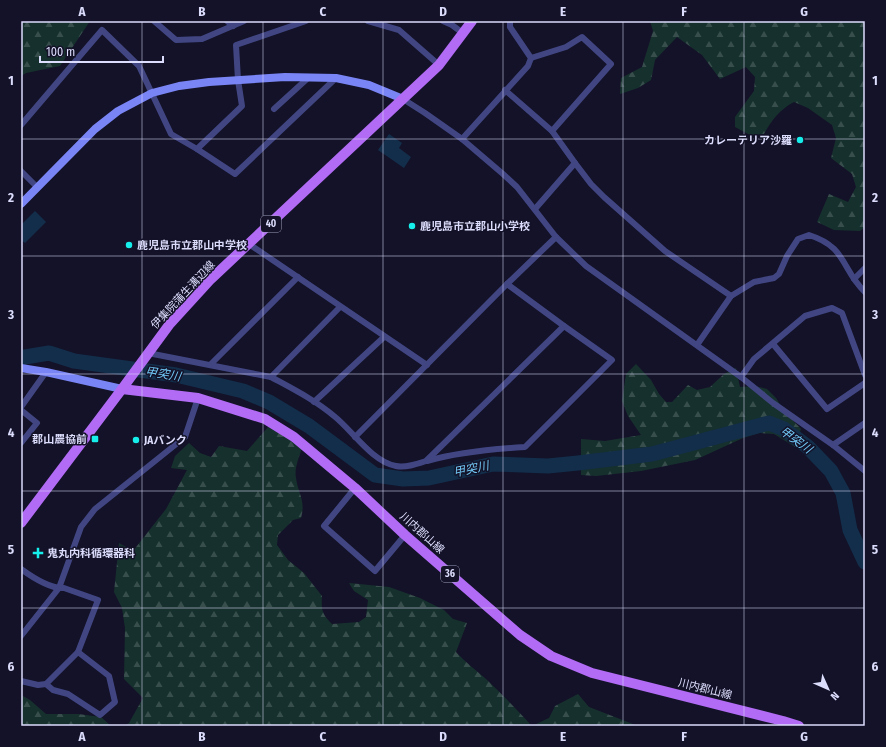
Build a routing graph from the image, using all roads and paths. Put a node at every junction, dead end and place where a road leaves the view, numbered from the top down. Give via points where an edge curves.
1 (154, 21) edge
2 (227, 21) edge
3 (244, 21) edge
4 (306, 21) edge
5 (368, 21) edge
6 (443, 21) edge
7 (472, 21) edge
8 (510, 21) edge
9 (453, 23) edge
10 (233, 26) junction
11 (464, 34) junction
12 (531, 58) junction
13 (440, 65) junction
14 (308, 78) junction
15 (336, 78) junction
16 (238, 80) junction
17 (505, 90) junction
18 (152, 93) junction
19 (403, 98) junction
20 (274, 109) dead end
21 (21, 125) edge
22 (552, 131) junction
23 (462, 139) junction
24 (197, 149) junction
25 (575, 162) junction
26 (21, 171) edge
27 (37, 187) junction
28 (21, 204) edge
29 (535, 209) junction
30 (556, 237) junction
31 (249, 244) junction
32 (865, 268) edge
33 (298, 277) junction
34 (854, 279) junction
35 (507, 284) junction
36 (865, 292) edge
37 (731, 296) junction
38 (340, 307) junction
39 (564, 326) junction
40 (384, 337) junction
41 (773, 344) junction
42 (697, 346) junction
43 (147, 354) junction
44 (210, 365) junction
45 (427, 365) junction
46 (21, 368) edge
47 (46, 372) junction
48 (865, 375) edge
49 (271, 377) junction
50 (741, 377) junction
51 (865, 383) edge
52 (122, 389) junction
53 (198, 398) junction
54 (314, 402) junction
55 (21, 409) edge
56 (865, 423) edge
57 (355, 437) junction
58 (21, 443) edge
59 (833, 445) junction
60 (426, 461) junction
61 (865, 471) edge
62 (355, 488) junction
63 (21, 523) edge
64 (405, 535) junction
65 (21, 569) edge
66 (59, 588) junction
67 (21, 636) edge
68 (78, 652) junction
69 (21, 681) edge
70 (46, 684) junction
71 (799, 726) edge

1 - 10 street via 176,40 202,39
2 - 10 street
3 - 10 street
4 - 16 street via 236,45
5 - 13 street via 399,30
6 - 9 street
7 - 11 main road, 伊集院蒲生溝辺線 / 40
8 - 12 street via 510,27
9 - 11 street
11 - 13 main road, 伊集院蒲生溝辺線 / 40
12 - 17 street via 528,66
12 - 22 street via 566,47 582,37 611,64
13 - 19 main road, 伊集院蒲生溝辺線 / 40
14 - 15 street
14 - 16 street
14 - 20 street
15 - 19 street via 369,85
15 - 24 street via 235,174
16 - 18 street via 179,86
16 - 24 street via 242,106
17 - 22 street
17 - 23 street
18 - 21 street via 139,66 102,30
18 - 24 street via 171,134
18 - 27 street via 118,111 95,129
19 - 23 street
19 - 31 main road, 伊集院蒲生溝辺線 / 40
22 - 25 street
23 - 29 street via 517,187
25 - 29 street
25 - 37 street via 604,197 665,250
26 - 27 street
27 - 28 street
29 - 30 street
30 - 35 street
30 - 42 street via 586,266
31 - 33 street
31 - 43 main road, 伊集院蒲生溝辺線 / 40 via 186,306
32 - 34 street
33 - 38 street
33 - 44 street
34 - 36 street
34 - 37 street via 840,254 831,245 809,235 798,240 779,274 774,278 754,282
35 - 39 street
35 - 45 street
37 - 42 street
38 - 40 street
38 - 49 street
39 - 60 street
39 - 60 street via 612,360 525,447 482,450
40 - 45 street
40 - 54 street
41 - 48 street via 805,316 832,308 842,313
41 - 50 street via 754,358
41 - 51 street via 826,410
42 - 50 street
43 - 44 street
43 - 52 main road, 伊集院蒲生溝辺線 / 40
44 - 49 street
45 - 57 street
46 - 47 street
47 - 52 street
47 - 55 street
49 - 54 street
50 - 59 street via 772,403
52 - 53 main road, 川内郡山線 / 36
52 - 63 main road, 伊集院蒲生溝辺線 / 40
53 - 62 main road, 川内郡山線 / 36 via 265,419 294,437
53 - 66 street via 185,437 94,509 81,527
54 - 57 street via 336,417
55 - 58 street via 37,423
56 - 59 street
57 - 60 street via 380,459 396,466 412,466
59 - 61 street
62 - 64 main road, 川内郡山線 / 36
62 - 64 street via 324,526 375,571
64 - 71 main road, 川内郡山線 / 36 via 520,635 551,656 592,673
65 - 66 street via 32,577
66 - 67 street
66 - 68 street via 98,600
68 - 70 street
68 - 70 street via 109,676 116,702 100,715 68,694 53,690
69 - 70 street

